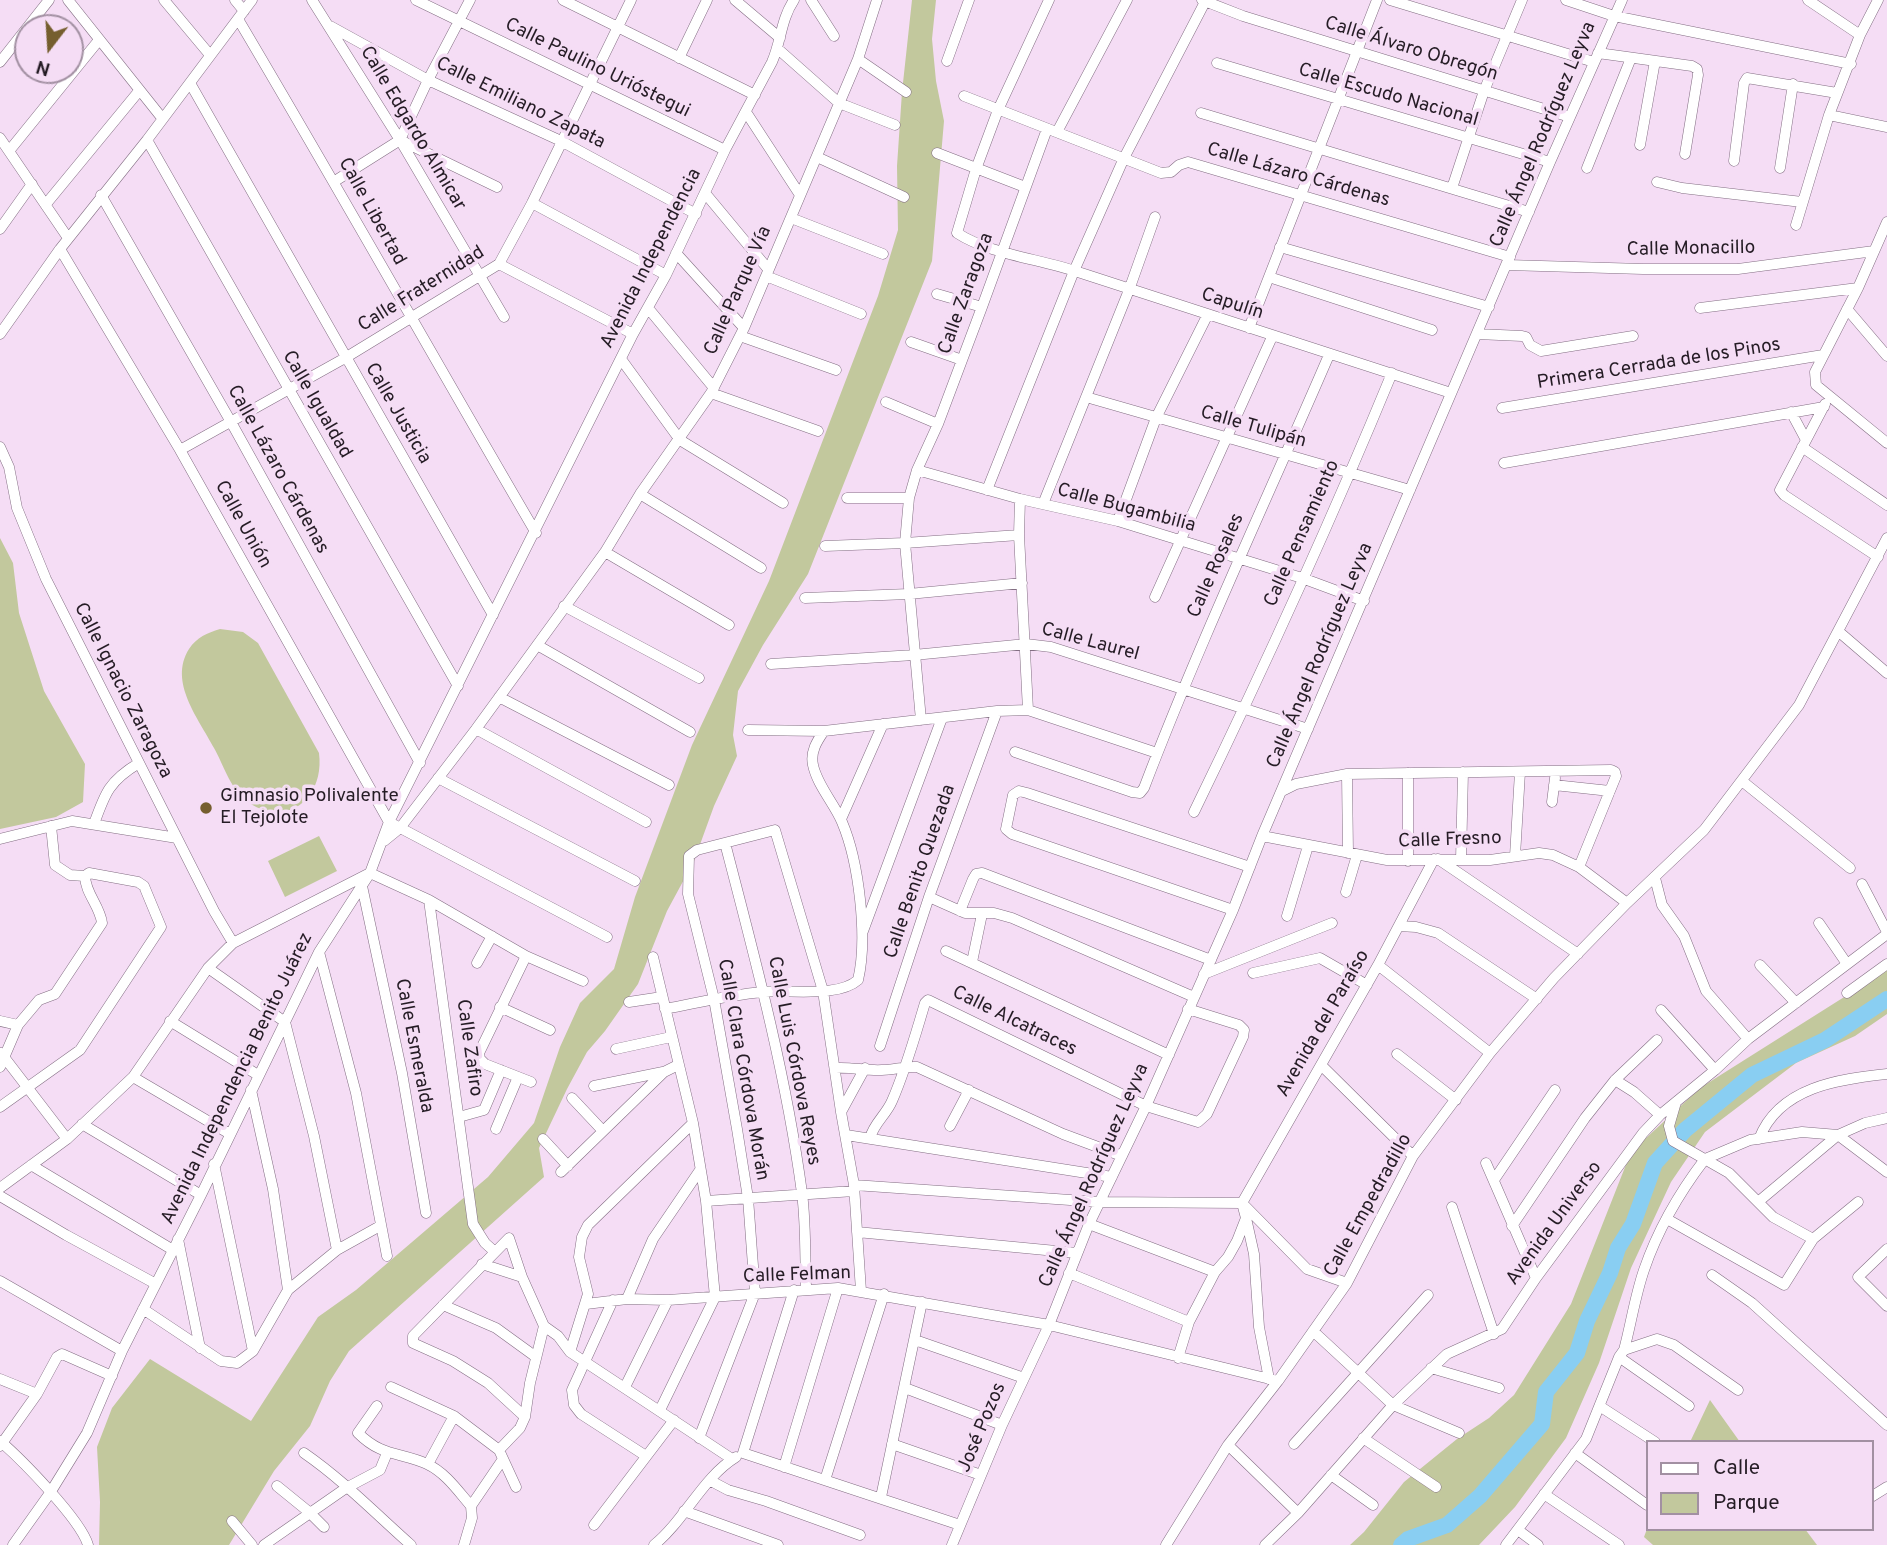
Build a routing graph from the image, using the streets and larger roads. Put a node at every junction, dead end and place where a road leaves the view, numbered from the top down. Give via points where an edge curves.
1 (49, 0) edge
2 (68, 0) edge
3 (164, 0) edge
4 (234, 0) edge
5 (252, 0) edge
6 (312, 0) edge
7 (416, 0) edge
8 (470, 0) edge
9 (563, 0) edge
10 (631, 0) edge
11 (708, 0) edge
12 (735, 0) edge
13 (793, 0) edge
14 (811, 0) edge
15 (877, 0) edge
16 (969, 0) edge
17 (1049, 0) edge
18 (1127, 0) edge
19 (1205, 0) edge
20 (1377, 0) edge
21 (1390, 0) edge
22 (1522, 0) edge
23 (1566, 0) edge
24 (1622, 0) edge
25 (1808, 0) edge
26 (1878, 0) edge
27 (241, 15) junction
28 (1614, 16) junction
29 (459, 21) junction
30 (330, 26) junction
31 (618, 27) junction
32 (1860, 35) junction
33 (834, 36) dead end
34 (1508, 37) junction
35 (99, 40) junction
36 (779, 43) junction
37 (1357, 52) junction
38 (210, 55) junction
39 (679, 58) junction
40 (1596, 58) junction
41 (1631, 58) junction
42 (858, 59) junction
43 (947, 61) dead end
44 (1655, 61) junction
45 (0, 62) edge
46 (1217, 63) dead end
47 (1851, 64) junction
48 (428, 80) junction
49 (190, 83) junction
50 (589, 84) junction
51 (1793, 85) junction
52 (139, 91) junction
53 (1484, 91) junction
54 (906, 92) dead end
55 (1838, 93) junction
56 (755, 95) junction
57 (964, 96) dead end
58 (1338, 100) junction
59 (839, 103) junction
60 (998, 110) junction
61 (746, 112) junction
62 (1201, 113) dead end
63 (1829, 115) junction
64 (1570, 117) junction
65 (162, 118) junction
66 (895, 125) dead end
67 (1887, 127) edge
68 (1052, 131) junction
69 (1468, 137) junction
70 (0, 138) edge
71 (147, 140) junction
72 (400, 141) junction
73 (561, 141) junction
74 (1640, 145) dead end
75 (1318, 149) junction
76 (725, 150) junction
77 (9, 151) junction
78 (937, 153) dead end
79 (1685, 154) dead end
80 (817, 157) junction
81 (1124, 158) junction
82 (1734, 161) dead end
83 (1550, 162) junction
84 (1587, 168) dead end
85 (1780, 168) dead end
86 (976, 169) junction
87 (335, 181) junction
88 (1657, 182) dead end
89 (32, 184) junction
90 (497, 187) dead end
91 (1025, 187) junction
92 (1452, 188) junction
93 (705, 193) junction
94 (101, 195) junction
95 (800, 195) junction
96 (1301, 195) junction
97 (904, 197) dead end
98 (1802, 202) junction
99 (532, 203) junction
100 (46, 204) junction
101 (1529, 212) junction
102 (696, 214) junction
103 (1155, 217) dead end
104 (791, 218) junction
105 (1887, 222) edge
106 (1796, 225) dead end
107 (0, 229) edge
108 (68, 238) junction
109 (1280, 247) junction
110 (60, 249) junction
111 (1001, 251) junction
112 (1874, 251) junction
113 (676, 253) junction
114 (883, 254) dead end
115 (1509, 261) junction
116 (499, 264) junction
117 (1074, 271) junction
118 (767, 273) junction
119 (666, 275) junction
120 (1269, 276) junction
121 (480, 277) junction
122 (1858, 288) junction
123 (1129, 290) junction
124 (937, 294) dead end
125 (982, 307) junction
126 (1489, 307) junction
127 (648, 308) junction
128 (1700, 308) dead end
129 (1847, 309) junction
130 (862, 314) dead end
131 (1207, 316) junction
132 (504, 317) dead end
133 (410, 319) junction
134 (1249, 328) junction
135 (1432, 330) dead end
136 (742, 332) junction
137 (0, 334) edge
138 (633, 334) junction
139 (1477, 334) junction
140 (1633, 336) dead end
141 (1272, 337) junction
142 (911, 342) dead end
143 (1329, 355) junction
144 (1823, 355) junction
145 (1887, 356) edge
146 (345, 358) junction
147 (621, 359) junction
148 (962, 360) junction
149 (836, 370) dead end
150 (1392, 373) junction
151 (287, 389) junction
152 (712, 390) junction
153 (1451, 393) junction
154 (1830, 396) junction
155 (1086, 397) junction
156 (886, 402) dead end
157 (1824, 407) junction
158 (1502, 408) dead end
159 (1791, 412) junction
160 (1156, 418) junction
161 (231, 422) junction
162 (938, 424) junction
163 (818, 431) dead end
164 (1227, 438) junction
165 (680, 440) junction
166 (1887, 443) edge
167 (1804, 444) junction
168 (0, 447) edge
169 (180, 450) junction
170 (1285, 456) junction
171 (1504, 463) dead end
172 (917, 470) junction
173 (1350, 473) junction
174 (987, 490) junction
175 (1410, 490) junction
176 (640, 494) junction
177 (848, 498) dead end
178 (909, 498) junction
179 (1020, 499) junction
180 (783, 503) dead end
181 (1043, 504) junction
182 (1887, 505) edge
183 (1118, 521) junction
184 (536, 533) junction
185 (1019, 535) junction
186 (1887, 538) edge
187 (1179, 541) junction
188 (905, 543) junction
189 (825, 546) dead end
190 (605, 552) junction
191 (1878, 557) junction
192 (1238, 559) junction
193 (761, 568) dead end
194 (1302, 578) junction
195 (1022, 583) junction
196 (909, 594) junction
197 (1155, 597) dead end
198 (805, 598) dead end
199 (1364, 601) junction
200 (564, 606) junction
201 (493, 615) junction
202 (729, 625) dead end
203 (1838, 631) junction
204 (1026, 644) junction
205 (537, 645) junction
206 (914, 655) junction
207 (771, 664) dead end
208 (1887, 673) edge
209 (699, 678) dead end
210 (457, 686) junction
211 (1183, 688) junction
212 (499, 697) junction
213 (1245, 708) junction
214 (1028, 710) junction
215 (997, 712) junction
216 (942, 718) junction
217 (920, 720) junction
218 (883, 724) junction
219 (476, 729) junction
220 (1308, 729) junction
221 (748, 730) dead end
222 (824, 731) junction
223 (690, 732) dead end
224 (1015, 752) dead end
225 (1157, 753) junction
226 (139, 763) junction
227 (419, 763) junction
228 (1463, 772) junction
229 (1520, 772) junction
230 (1556, 772) junction
231 (1408, 773) junction
232 (1347, 774) junction
233 (438, 778) junction
234 (1742, 780) junction
235 (669, 785) dead end
236 (1554, 785) junction
237 (1282, 791) junction
238 (1610, 791) junction
239 (1552, 802) dead end
240 (1194, 812) dead end
241 (841, 819) junction
242 (389, 822) junction
243 (646, 822) dead end
244 (94, 824) junction
245 (51, 826) junction
246 (400, 828) junction
247 (1262, 836) junction
248 (177, 838) junction
249 (0, 839) edge
250 (382, 842) junction
251 (725, 843) junction
252 (1308, 846) junction
253 (1353, 854) junction
254 (1515, 856) junction
255 (1436, 859) junction
256 (1461, 860) junction
257 (1408, 861) junction
258 (1250, 867) junction
259 (1579, 867) junction
260 (1850, 868) dead end
261 (370, 873) junction
262 (85, 876) junction
263 (1655, 878) junction
264 (635, 881) dead end
265 (1862, 884) dead end
266 (362, 886) junction
267 (1346, 892) dead end
268 (929, 897) junction
269 (429, 900) junction
270 (1627, 903) junction
271 (960, 911) junction
272 (1233, 911) junction
273 (982, 914) junction
274 (1287, 916) dead end
275 (1332, 923) dead end
276 (1819, 923) dead end
277 (1399, 926) junction
278 (1887, 933) edge
279 (862, 935) junction
280 (492, 936) junction
281 (607, 937) dead end
282 (233, 943) junction
283 (946, 951) dead end
284 (319, 952) junction
285 (1578, 954) junction
286 (526, 956) junction
287 (653, 957) dead end
288 (1211, 960) junction
289 (972, 962) junction
290 (477, 963) dead end
291 (1847, 964) junction
292 (1887, 964) edge
293 (1378, 965) junction
294 (1760, 965) dead end
295 (208, 968) junction
296 (1204, 974) junction
297 (1254, 974) dead end
298 (583, 981) dead end
299 (1367, 985) junction
300 (823, 990) junction
301 (764, 992) junction
302 (1847, 993) dead end
303 (662, 997) junction
304 (1194, 997) junction
305 (714, 999) junction
306 (1537, 999) junction
307 (629, 1002) dead end
308 (1796, 1003) junction
309 (500, 1007) junction
310 (665, 1009) junction
311 (1188, 1009) junction
312 (1661, 1010) dead end
313 (0, 1021) edge
314 (170, 1021) junction
315 (285, 1022) junction
316 (18, 1025) junction
317 (550, 1030) dead end
318 (671, 1037) junction
319 (1748, 1039) junction
320 (1657, 1040) dead end
321 (880, 1046) dead end
322 (616, 1049) dead end
323 (1490, 1053) junction
324 (1397, 1054) dead end
325 (1169, 1055) junction
326 (2, 1059) edge
327 (678, 1065) junction
328 (1321, 1065) junction
329 (907, 1066) junction
330 (836, 1068) junction
331 (865, 1069) junction
332 (501, 1070) junction
333 (1715, 1070) junction
334 (664, 1072) junction
335 (1887, 1074) edge
336 (258, 1075) junction
337 (133, 1077) junction
338 (518, 1077) junction
339 (1615, 1080) junction
340 (531, 1082) dead end
341 (594, 1086) dead end
342 (27, 1087) junction
343 (251, 1090) junction
344 (969, 1090) junction
345 (1555, 1090) dead end
346 (572, 1098) dead end
347 (1456, 1100) junction
348 (1676, 1101) junction
349 (1146, 1106) junction
350 (0, 1107) edge
351 (841, 1112) junction
352 (1660, 1115) junction
353 (460, 1117) junction
354 (1887, 1118) edge
355 (693, 1123) junction
356 (82, 1124) junction
357 (950, 1126) dead end
358 (496, 1129) dead end
359 (603, 1132) junction
360 (230, 1134) junction
361 (846, 1135) junction
362 (1839, 1135) junction
363 (870, 1138) junction
364 (67, 1139) junction
365 (543, 1139) dead end
366 (1759, 1139) junction
367 (1122, 1156) junction
368 (1413, 1156) junction
369 (1705, 1159) junction
370 (1486, 1163) dead end
371 (214, 1164) junction
372 (32, 1165) junction
373 (700, 1170) junction
374 (1887, 1172) edge
375 (1112, 1177) junction
376 (1494, 1180) junction
377 (0, 1188) edge
378 (854, 1188) junction
379 (201, 1195) junction
380 (802, 1195) junction
381 (0, 1196) edge
382 (748, 1198) junction
383 (706, 1201) junction
384 (1099, 1202) junction
385 (1758, 1202) junction
386 (1858, 1202) dead end
387 (1242, 1203) junction
388 (1452, 1208) dead end
389 (426, 1213) dead end
390 (1246, 1218) junction
391 (1667, 1219) junction
392 (1089, 1224) junction
393 (380, 1226) junction
394 (1512, 1226) junction
395 (858, 1232) junction
396 (178, 1239) junction
397 (1813, 1239) junction
398 (1887, 1249) edge
399 (173, 1250) junction
400 (337, 1250) junction
401 (495, 1252) junction
402 (1077, 1253) junction
403 (387, 1256) dead end
404 (482, 1264) junction
405 (1215, 1272) junction
406 (1069, 1273) junction
407 (1712, 1275) dead end
408 (522, 1277) junction
409 (1536, 1278) junction
410 (0, 1281) edge
411 (1347, 1283) junction
412 (156, 1284) junction
413 (838, 1288) junction
414 (806, 1289) junction
415 (288, 1290) junction
416 (794, 1290) junction
417 (861, 1291) junction
418 (755, 1293) junction
419 (884, 1294) junction
420 (1428, 1295) dead end
421 (715, 1297) junction
422 (627, 1299) junction
423 (613, 1300) junction
424 (668, 1300) junction
425 (922, 1302) junction
426 (586, 1304) junction
427 (443, 1305) junction
428 (1887, 1306) edge
429 (143, 1309) junction
430 (1189, 1322) junction
431 (1049, 1325) junction
432 (544, 1326) junction
433 (1313, 1331) junction
434 (1494, 1334) junction
435 (915, 1340) junction
436 (200, 1348) junction
437 (122, 1351) junction
438 (253, 1351) junction
439 (570, 1352) junction
440 (1622, 1354) junction
441 (536, 1357) junction
442 (1178, 1358) junction
443 (586, 1362) junction
444 (1431, 1368) junction
445 (1358, 1373) junction
446 (112, 1376) junction
447 (1024, 1378) junction
448 (0, 1380) edge
449 (1274, 1380) junction
450 (391, 1387) dead end
451 (625, 1387) junction
452 (905, 1388) junction
453 (1499, 1388) dead end
454 (1738, 1390) dead end
455 (37, 1394) junction
456 (1393, 1405) junction
457 (376, 1406) dead end
458 (1689, 1406) dead end
459 (1601, 1407) junction
460 (660, 1410) junction
461 (454, 1416) junction
462 (526, 1417) junction
463 (674, 1420) junction
464 (1002, 1425) junction
465 (1887, 1425) edge
466 (1459, 1433) dead end
467 (699, 1438) junction
468 (1363, 1438) junction
469 (1653, 1440) edge
470 (1, 1443) edge
471 (892, 1444) junction
472 (1294, 1444) dead end
473 (1228, 1445) junction
474 (1575, 1452) junction
475 (304, 1453) dead end
476 (387, 1453) junction
477 (743, 1453) junction
478 (501, 1454) junction
479 (646, 1457) junction
480 (732, 1459) junction
481 (428, 1464) junction
482 (784, 1467) junction
483 (981, 1475) junction
484 (1331, 1475) junction
485 (825, 1480) junction
486 (711, 1481) junction
487 (277, 1486) dead end
488 (516, 1487) dead end
489 (1436, 1487) dead end
490 (346, 1488) junction
491 (50, 1493) junction
492 (1545, 1494) junction
493 (881, 1497) junction
494 (1646, 1504) edge
495 (1373, 1505) dead end
496 (471, 1506) junction
497 (684, 1511) junction
498 (309, 1512) junction
499 (1298, 1513) junction
500 (232, 1521) dead end
501 (594, 1525) dead end
502 (960, 1525) junction
503 (324, 1527) dead end
504 (1518, 1530) junction
505 (860, 1535) dead end
506 (85, 1543) edge
507 (1268, 1544) edge
508 (13, 1545) edge
509 (252, 1545) edge
510 (264, 1545) edge
511 (411, 1545) edge
512 (464, 1545) edge
513 (654, 1545) edge
514 (778, 1545) edge
515 (952, 1545) edge
516 (1166, 1545) edge
517 (1506, 1545) edge
518 (1538, 1545) edge
519 (1619, 1545) edge

1 - 45 street
2 - 35 street
3 - 38 street
4 - 27 street, Calle Libertad
5 - 27 street
6 - 30 street, Calle Edgardo Almicar
7 - 29 street, Calle Paulino Urióstegui
8 - 29 street
9 - 31 street
10 - 31 street, Calle Fraternidad
11 - 39 street
12 - 36 street
13 - 36 street, Avenida Independencia
14 - 33 street
15 - 42 street, Calle Parque Vía
16 - 43 street
17 - 60 street
18 - 68 street, Calle Zaragoza
19 - 37 street, Calle Álvaro Obregón
19 - 81 street
20 - 37 street
21 - 34 street
22 - 34 street
23 - 28 street
24 - 28 street, Calle Ángel Rodríguez Leyva
25 - 32 street
26 - 32 street
27 - 38 street
27 - 87 street, Calle Libertad
28 - 40 street, Calle Ángel Rodríguez Leyva
28 - 47 street
29 - 48 street
29 - 50 street, Calle Paulino Urióstegui
30 - 48 street, Calle Emiliano Zapata
30 - 72 street, Calle Edgardo Almicar
31 - 39 street
31 - 50 street, Calle Fraternidad
32 - 47 street
34 - 40 street
34 - 53 street
35 - 52 street
35 - 77 street
36 - 56 street, Avenida Independencia
36 - 59 street
37 - 53 street, Calle Álvaro Obregón
37 - 58 street
38 - 49 street
39 - 56 street
40 - 41 street
40 - 64 street, Calle Ángel Rodríguez Leyva
41 - 44 street
41 - 84 street
42 - 54 street
42 - 59 street, Calle Parque Vía
44 - 74 street
44 - 79 street via 1697,69
46 - 58 street, Calle Escudo Nacional
47 - 55 street
48 - 72 street
48 - 73 street, Calle Emiliano Zapata
49 - 65 street
49 - 146 street, Calle Justicia
50 - 73 street, Calle Fraternidad
50 - 76 street, Calle Paulino Urióstegui
51 - 55 street
51 - 82 street via 1747,78
51 - 85 street
52 - 65 street
52 - 100 street
53 - 64 street, Calle Álvaro Obregón
53 - 69 street
55 - 63 street
56 - 61 street, Avenida Independencia
57 - 60 street, Calle Lázaro Cárdenas
58 - 69 street, Calle Escudo Nacional
58 - 75 street
59 - 66 street
59 - 80 street, Calle Parque Vía
60 - 68 street, Calle Lázaro Cárdenas
60 - 86 street
61 - 76 street, Avenida Independencia
61 - 95 street
62 - 75 street
63 - 67 street
63 - 98 street
64 - 83 street, Calle Ángel Rodríguez Leyva
65 - 71 street
68 - 81 street, Calle Lázaro Cárdenas
68 - 91 street, Calle Zaragoza
69 - 83 street, Calle Escudo Nacional
69 - 92 street
70 - 77 street
71 - 94 street
71 - 151 street, Calle Igualdad
72 - 87 street
72 - 90 street
72 - 121 street, Calle Edgardo Almicar
73 - 99 street, Calle Fraternidad
73 - 102 street, Calle Emiliano Zapata
75 - 92 street
75 - 96 street
76 - 93 street, Avenida Independencia
77 - 89 street
78 - 86 street
80 - 95 street, Calle Parque Vía
80 - 97 street
81 - 96 street, Calle Lázaro Cárdenas via 1161,173 1188,162
81 - 117 street
83 - 101 street, Calle Ángel Rodríguez Leyva
86 - 91 street
86 - 111 street, Capulín via 957,233
87 - 133 street, Calle Libertad
88 - 98 street
89 - 100 street
89 - 107 street
91 - 111 street, Calle Zaragoza
92 - 101 street
93 - 102 street, Avenida Independencia
93 - 118 street
94 - 108 street
94 - 161 street, Calle Lázaro Cárdenas
95 - 104 street, Calle Parque Vía
96 - 109 street
96 - 115 street, Calle Lázaro Cárdenas
98 - 106 street
99 - 116 street, Calle Fraternidad
99 - 119 street
100 - 108 street
101 - 115 street, Calle Ángel Rodríguez Leyva
102 - 113 street, Avenida Independencia
103 - 123 street
104 - 114 street
104 - 118 street, Calle Parque Vía
105 - 112 street
108 - 110 street
109 - 120 street
109 - 126 street
110 - 137 street
110 - 169 street, Calle Unión
111 - 117 street, Capulín
111 - 125 street, Calle Zaragoza
112 - 115 street, Calle Monacillo via 1738,269
112 - 122 street
113 - 119 street, Avenida Independencia
113 - 136 street
115 - 126 street, Calle Ángel Rodríguez Leyva
116 - 121 street, Calle Fraternidad
116 - 138 street
117 - 123 street, Capulín
117 - 174 street
118 - 130 street
118 - 136 street, Calle Parque Vía
119 - 127 street, Avenida Independencia
120 - 134 street
120 - 135 street
121 - 132 street, Calle Edgardo Almicar
121 - 133 street, Calle Fraternidad
122 - 128 street
122 - 129 street
123 - 131 street, Capulín
123 - 155 street
124 - 125 street
125 - 148 street, Calle Zaragoza
126 - 139 street, Calle Ángel Rodríguez Leyva
127 - 138 street, Avenida Independencia
127 - 152 street
129 - 144 street
129 - 145 street
131 - 134 street, Capulín
131 - 160 street
133 - 146 street, Calle Fraternidad
133 - 184 street, Calle Libertad
134 - 141 street, Capulín
136 - 149 street
136 - 152 street, Calle Parque Vía
138 - 147 street, Avenida Independencia
139 - 140 street via 1522,335 1541,351
139 - 153 street, Calle Ángel Rodríguez Leyva
141 - 143 street, Capulín
141 - 164 street
142 - 148 street
143 - 150 street, Capulín
143 - 170 street, Calle Rosales
144 - 154 street via 1814,380
144 - 158 street, Primera Cerrada de los Pinos
146 - 151 street, Calle Fraternidad
146 - 201 street, Calle Justicia
147 - 165 street
147 - 184 street, Avenida Independencia
148 - 162 street, Calle Zaragoza
150 - 153 street, Capulín
150 - 173 street, Calle Pensamiento
151 - 161 street, Calle Fraternidad
151 - 210 street, Calle Igualdad
152 - 163 street
152 - 165 street, Calle Parque Vía
153 - 175 street, Calle Ángel Rodríguez Leyva
154 - 157 street
154 - 166 street
155 - 160 street, Calle Tulipán
155 - 181 street
156 - 162 street
157 - 159 street
157 - 167 street
159 - 167 street
159 - 171 street
160 - 164 street, Calle Tulipán
160 - 183 street
161 - 169 street, Calle Fraternidad
161 - 227 street, Calle Lázaro Cárdenas
162 - 172 street, Calle Zaragoza
164 - 170 street, Calle Tulipán
164 - 187 street
165 - 176 street, Calle Parque Vía
165 - 180 street
167 - 182 street
167 - 191 street via 1780,490
168 - 226 street, Calle Ignacio Zaragoza via 17,508 46,579
169 - 242 street, Calle Unión
170 - 173 street, Calle Tulipán
170 - 192 street, Calle Rosales
172 - 174 street, Calle Bugambilia
172 - 178 street, Calle Zaragoza
173 - 175 street, Calle Tulipán
173 - 194 street, Calle Pensamiento
174 - 179 street, Calle Bugambilia
175 - 199 street, Calle Ángel Rodríguez Leyva
176 - 190 street, Calle Parque Vía
176 - 193 street
177 - 178 street
178 - 188 street, Calle Zaragoza
179 - 181 street, Calle Bugambilia
179 - 185 street
181 - 183 street, Calle Bugambilia
183 - 187 street, Calle Bugambilia
184 - 201 street, Avenida Independencia Benito Juárez
185 - 188 street
185 - 195 street
186 - 191 street, Calle Empedradillo
187 - 192 street, Calle Bugambilia
187 - 197 street
188 - 189 street
188 - 196 street, Calle Zaragoza
190 - 200 street, Calle Parque Vía
190 - 202 street
191 - 203 street, Calle Empedradillo
192 - 194 street, Calle Bugambilia
192 - 211 street, Calle Rosales
194 - 199 street, Calle Bugambilia
194 - 213 street, Calle Pensamiento
195 - 196 street
195 - 204 street
196 - 198 street
196 - 206 street, Calle Zaragoza
199 - 220 street, Calle Ángel Rodríguez Leyva
200 - 205 street, Calle Parque Vía
200 - 209 street
201 - 210 street, Avenida Independencia Benito Juárez
203 - 208 street
203 - 234 street, Calle Empedradillo via 1799,705
204 - 206 street, Calle Laurel
204 - 211 street, Calle Laurel via 1051,647
204 - 214 street
205 - 212 street, Calle Parque Vía
205 - 223 street
206 - 207 street, Calle Laurel
206 - 217 street, Calle Zaragoza
210 - 227 street, Avenida Independencia Benito Juárez
211 - 213 street, Calle Laurel
211 - 225 street, Calle Rosales
212 - 219 street, Calle Parque Vía
212 - 235 street
213 - 220 street, Calle Laurel
213 - 240 street, Calle Pensamiento
214 - 215 street
214 - 225 street
215 - 216 street
215 - 268 street, Calle Benito Quezada
216 - 217 street
216 - 279 street
217 - 218 street
218 - 222 street
218 - 241 street
219 - 233 street, Calle Parque Vía
219 - 243 street
220 - 237 street, Calle Ángel Rodríguez Leyva
221 - 222 street
222 - 241 street via 814,746 812,762
224 - 225 street, Calle Rosales via 1140,793
226 - 244 street via 118,776 104,796
226 - 248 street, Calle Ignacio Zaragoza
227 - 242 street, Avenida Independencia Benito Juárez
228 - 229 street
228 - 231 street
228 - 256 street
229 - 230 street
229 - 254 street
230 - 236 street
230 - 238 street via 1611,770 1616,776
231 - 232 street
231 - 257 street
232 - 237 street
232 - 253 street
233 - 246 street, Calle Parque Vía
233 - 264 street
234 - 260 street
234 - 263 street, Calle Empedradillo via 1704,830
236 - 238 street
236 - 239 street
237 - 247 street, Calle Ángel Rodríguez Leyva
238 - 259 street
241 - 279 street via 855,872
242 - 246 street
242 - 250 street, Avenida Independencia Benito Juárez
244 - 245 street via 72,821
244 - 248 street
245 - 249 street
245 - 262 street via 55,865 69,875
246 - 250 street, Calle Parque Vía
246 - 281 street
247 - 252 street, Calle Fresno
247 - 258 street, Calle Ángel Rodríguez Leyva
248 - 282 street, Calle Ignacio Zaragoza
250 - 261 street, Avenida Independencia Benito Juárez
251 - 300 street via 775,830
251 - 301 street, Calle Luis Córdova Reyes
251 - 305 street, Calle Clara Córdova Morán via 689,856 688,894
252 - 253 street, Calle Fresno
252 - 274 street
253 - 257 street, Calle Fresno
253 - 267 street
254 - 256 street, Calle Fresno
254 - 259 street, Calle Fresno via 1553,855
255 - 256 street, Calle Fresno
255 - 257 street, Calle Fresno
255 - 277 street, Avenida del Paraíso
255 - 285 street
258 - 272 street, Calle Ángel Rodríguez Leyva
258 - 272 street via 1019,791 1013,795 1006,823 1012,834
259 - 270 street, Calle Fresno
261 - 266 street, Avenida Independencia Benito Juárez
261 - 269 street
261 - 282 street
262 - 316 street via 102,923 55,994 39,1000
262 - 342 street via 89,873 144,886 161,927 80,1050
263 - 270 street, Calle Empedradillo
263 - 319 street via 1662,905 1684,936 1706,991
265 - 278 street
266 - 284 street, Avenida Independencia Benito Juárez
266 - 389 street, Calle Esmeralda
268 - 271 street
268 - 321 street, Calle Benito Quezada
269 - 280 street
269 - 353 street, Calle Zafiro
270 - 285 street, Calle Empedradillo
271 - 273 street
271 - 288 street via 973,879 982,873
272 - 288 street, Calle Ángel Rodríguez Leyva
273 - 289 street
273 - 304 street via 1012,918
275 - 296 street
276 - 291 street
277 - 293 street, Avenida del Paraíso
277 - 306 street via 1438,933
278 - 291 street, Avenida Universo
279 - 300 street via 858,980 851,987
280 - 286 street
280 - 290 street
282 - 295 street
283 - 289 street
284 - 315 street, Avenida Independencia Benito Juárez
284 - 393 street via 356,1093
285 - 306 street, Calle Empedradillo
286 - 298 street
286 - 309 street
287 - 303 street
288 - 296 street, Calle Ángel Rodríguez Leyva
289 - 325 street
291 - 308 street, Avenida Universo
292 - 302 street
293 - 299 street, Avenida del Paraíso
293 - 323 street
294 - 308 street
295 - 314 street
295 - 315 street
296 - 304 street, Calle Ángel Rodríguez Leyva
297 - 299 street via 1320,958
299 - 328 street, Avenida del Paraíso
300 - 301 street
300 - 330 street
301 - 305 street
301 - 380 street, Calle Luis Córdova Reyes
303 - 307 street
303 - 310 street
304 - 311 street, Calle Ángel Rodríguez Leyva
305 - 310 street
305 - 382 street, Calle Clara Córdova Morán
306 - 323 street, Calle Empedradillo
308 - 319 street, Avenida Universo
309 - 317 street
309 - 332 street via 479,1053 485,1064
310 - 318 street
311 - 325 street, Calle Ángel Rodríguez Leyva
311 - 349 street via 1239,1025 1243,1037 1207,1114 1198,1122
312 - 333 street
313 - 316 street
314 - 336 street
314 - 337 street
315 - 336 street, Avenida Independencia Benito Juárez
315 - 400 street
316 - 326 street
318 - 322 street
318 - 327 street
319 - 333 street, Avenida Universo
320 - 339 street
323 - 347 street, Calle Empedradillo
324 - 347 street
325 - 349 street, Calle Ángel Rodríguez Leyva
326 - 342 street
327 - 334 street
327 - 355 street
328 - 368 street
328 - 387 street, Avenida del Paraíso
329 - 331 street
329 - 344 street
329 - 349 street, Calle Alcatraces via 928,1000
329 - 363 street
330 - 331 street
330 - 351 street
331 - 351 street
332 - 338 street
332 - 353 street via 484,1110
333 - 348 street, Avenida Universo
334 - 341 street
334 - 359 street
335 - 366 street via 1831,1082 1804,1092 1779,1108
336 - 343 street, Avenida Independencia Benito Juárez
337 - 356 street
337 - 360 street
338 - 340 street
338 - 358 street
339 - 352 street
339 - 394 street
342 - 350 street
342 - 364 street
343 - 360 street, Avenida Independencia Benito Juárez
343 - 415 street via 273,1189
344 - 357 street
344 - 367 street
345 - 376 street
346 - 359 street
347 - 368 street, Calle Empedradillo
348 - 352 street, Avenida Universo
348 - 369 street via 1669,1125 1674,1141
349 - 367 street, Calle Ángel Rodríguez Leyva
351 - 361 street
352 - 409 street, Avenida Universo
353 - 401 street, Calle Zafiro via 473,1224
354 - 362 street
355 - 373 street
355 - 426 street via 588,1225 579,1257
356 - 364 street
356 - 379 street
359 - 365 street via 565,1169
360 - 371 street, Avenida Independencia Benito Juárez
361 - 363 street
361 - 378 street
362 - 366 street via 1802,1132
362 - 374 street
362 - 385 street
363 - 375 street
364 - 372 street
366 - 369 street
367 - 375 street, Calle Ángel Rodríguez Leyva
368 - 411 street, Calle Empedradillo
369 - 385 street via 1729,1173
369 - 391 street via 1679,1193
370 - 376 street
371 - 379 street, Avenida Independencia Benito Juárez
371 - 438 street
372 - 377 street
372 - 399 street
373 - 383 street
373 - 422 street via 653,1239
375 - 384 street, Calle Ángel Rodríguez Leyva
376 - 394 street
378 - 380 street
378 - 384 street
378 - 395 street
379 - 396 street, Avenida Independencia Benito Juárez
380 - 382 street
380 - 414 street, Calle Luis Córdova Reyes
381 - 412 street
382 - 383 street
382 - 418 street, Calle Clara Córdova Morán
383 - 421 street
384 - 387 street
384 - 392 street, Calle Ángel Rodríguez Leyva
385 - 397 street via 1773,1217
386 - 397 street
387 - 390 street
387 - 411 street via 1307,1269
388 - 434 street
390 - 405 street via 1228,1257
390 - 449 street via 1254,1254 1259,1327
391 - 397 street via 1784,1285
391 - 440 street via 1644,1270
392 - 402 street, Calle Ángel Rodríguez Leyva
392 - 405 street
393 - 400 street
393 - 403 street
394 - 409 street
395 - 402 street
395 - 417 street
396 - 399 street, Avenida Independencia Benito Juárez
396 - 436 street
398 - 428 street via 1858,1277
399 - 412 street, Avenida Independencia Benito Juárez
400 - 415 street
401 - 404 street
401 - 408 street via 509,1238
402 - 406 street, Calle Ángel Rodríguez Leyva
404 - 408 street
404 - 427 street
405 - 430 street
406 - 430 street
406 - 431 street, Calle Ángel Rodríguez Leyva
407 - 465 street via 1752,1303
408 - 432 street
409 - 434 street, Avenida Universo
410 - 437 street
411 - 433 street, Calle Empedradillo
412 - 429 street, Avenida Independencia Benito Juárez
413 - 414 street, Calle Felman
413 - 417 street, Calle Felman
413 - 482 street
414 - 416 street, Calle Felman
415 - 438 street
416 - 418 street, Calle Felman
416 - 477 street
417 - 419 street, Calle Felman
418 - 421 street, Calle Felman
418 - 467 street
419 - 425 street, Calle Felman
419 - 485 street
420 - 445 street
421 - 424 street, Calle Felman
421 - 460 street
422 - 423 street, Calle Felman
422 - 424 street, Calle Felman
423 - 426 street, Calle Felman
423 - 443 street
424 - 451 street
425 - 431 street, Calle Felman
425 - 435 street
426 - 439 street
427 - 441 street via 496,1328
427 - 462 street via 413,1336 413,1343 488,1383
429 - 436 street
429 - 437 street, Avenida Independencia Benito Juárez
430 - 442 street
431 - 442 street, Calle Felman
431 - 447 street, José Pozos
432 - 439 street
432 - 441 street
433 - 445 street
433 - 449 street, Calle Empedradillo
434 - 444 street, Avenida Universo via 1447,1354
435 - 447 street
435 - 452 street
436 - 438 street via 237,1363
437 - 446 street, Avenida Independencia Benito Juárez
439 - 443 street
440 - 454 street via 1657,1339 1674,1345
440 - 458 street
440 - 459 street
441 - 462 street
442 - 449 street, Calle Felman
443 - 451 street
443 - 479 street via 572,1390 574,1405
444 - 453 street
444 - 456 street, Avenida Universo
445 - 456 street
445 - 472 street
446 - 455 street via 62,1353
446 - 491 street, Avenida Independencia Benito Juárez via 87,1433
447 - 464 street, José Pozos
448 - 455 street
449 - 473 street, Calle Empedradillo
450 - 461 street
451 - 460 street
452 - 464 street
452 - 471 street
455 - 470 street
456 - 466 street
456 - 468 street, Avenida Universo
457 - 476 street via 358,1433 370,1446
459 - 469 street
459 - 474 street
460 - 463 street
461 - 478 street
461 - 481 street
462 - 478 street
463 - 467 street
463 - 479 street
464 - 483 street, José Pozos
467 - 480 street
468 - 484 street, Avenida Universo
468 - 489 street
470 - 491 street
471 - 483 street
471 - 493 street
473 - 499 street
473 - 516 street, Calle Empedradillo
474 - 492 street
474 - 494 street
475 - 490 street via 336,1475
476 - 481 street
476 - 490 street via 380,1470
477 - 480 street
477 - 482 street
478 - 488 street
478 - 496 street
479 - 501 street
480 - 486 street
481 - 496 street
482 - 485 street
483 - 502 street, José Pozos
484 - 495 street
484 - 499 street, Avenida Universo
485 - 493 street
486 - 497 street
486 - 505 street
487 - 498 street
490 - 498 street
490 - 511 street
491 - 506 street via 69,1513
491 - 508 street, Avenida Independencia Benito Juárez
492 - 504 street
492 - 519 street
493 - 502 street
496 - 512 street
497 - 513 street
497 - 514 street
498 - 503 street
498 - 510 street
499 - 507 street, Avenida Universo
500 - 509 street
502 - 515 street, José Pozos
504 - 517 street
504 - 518 street

